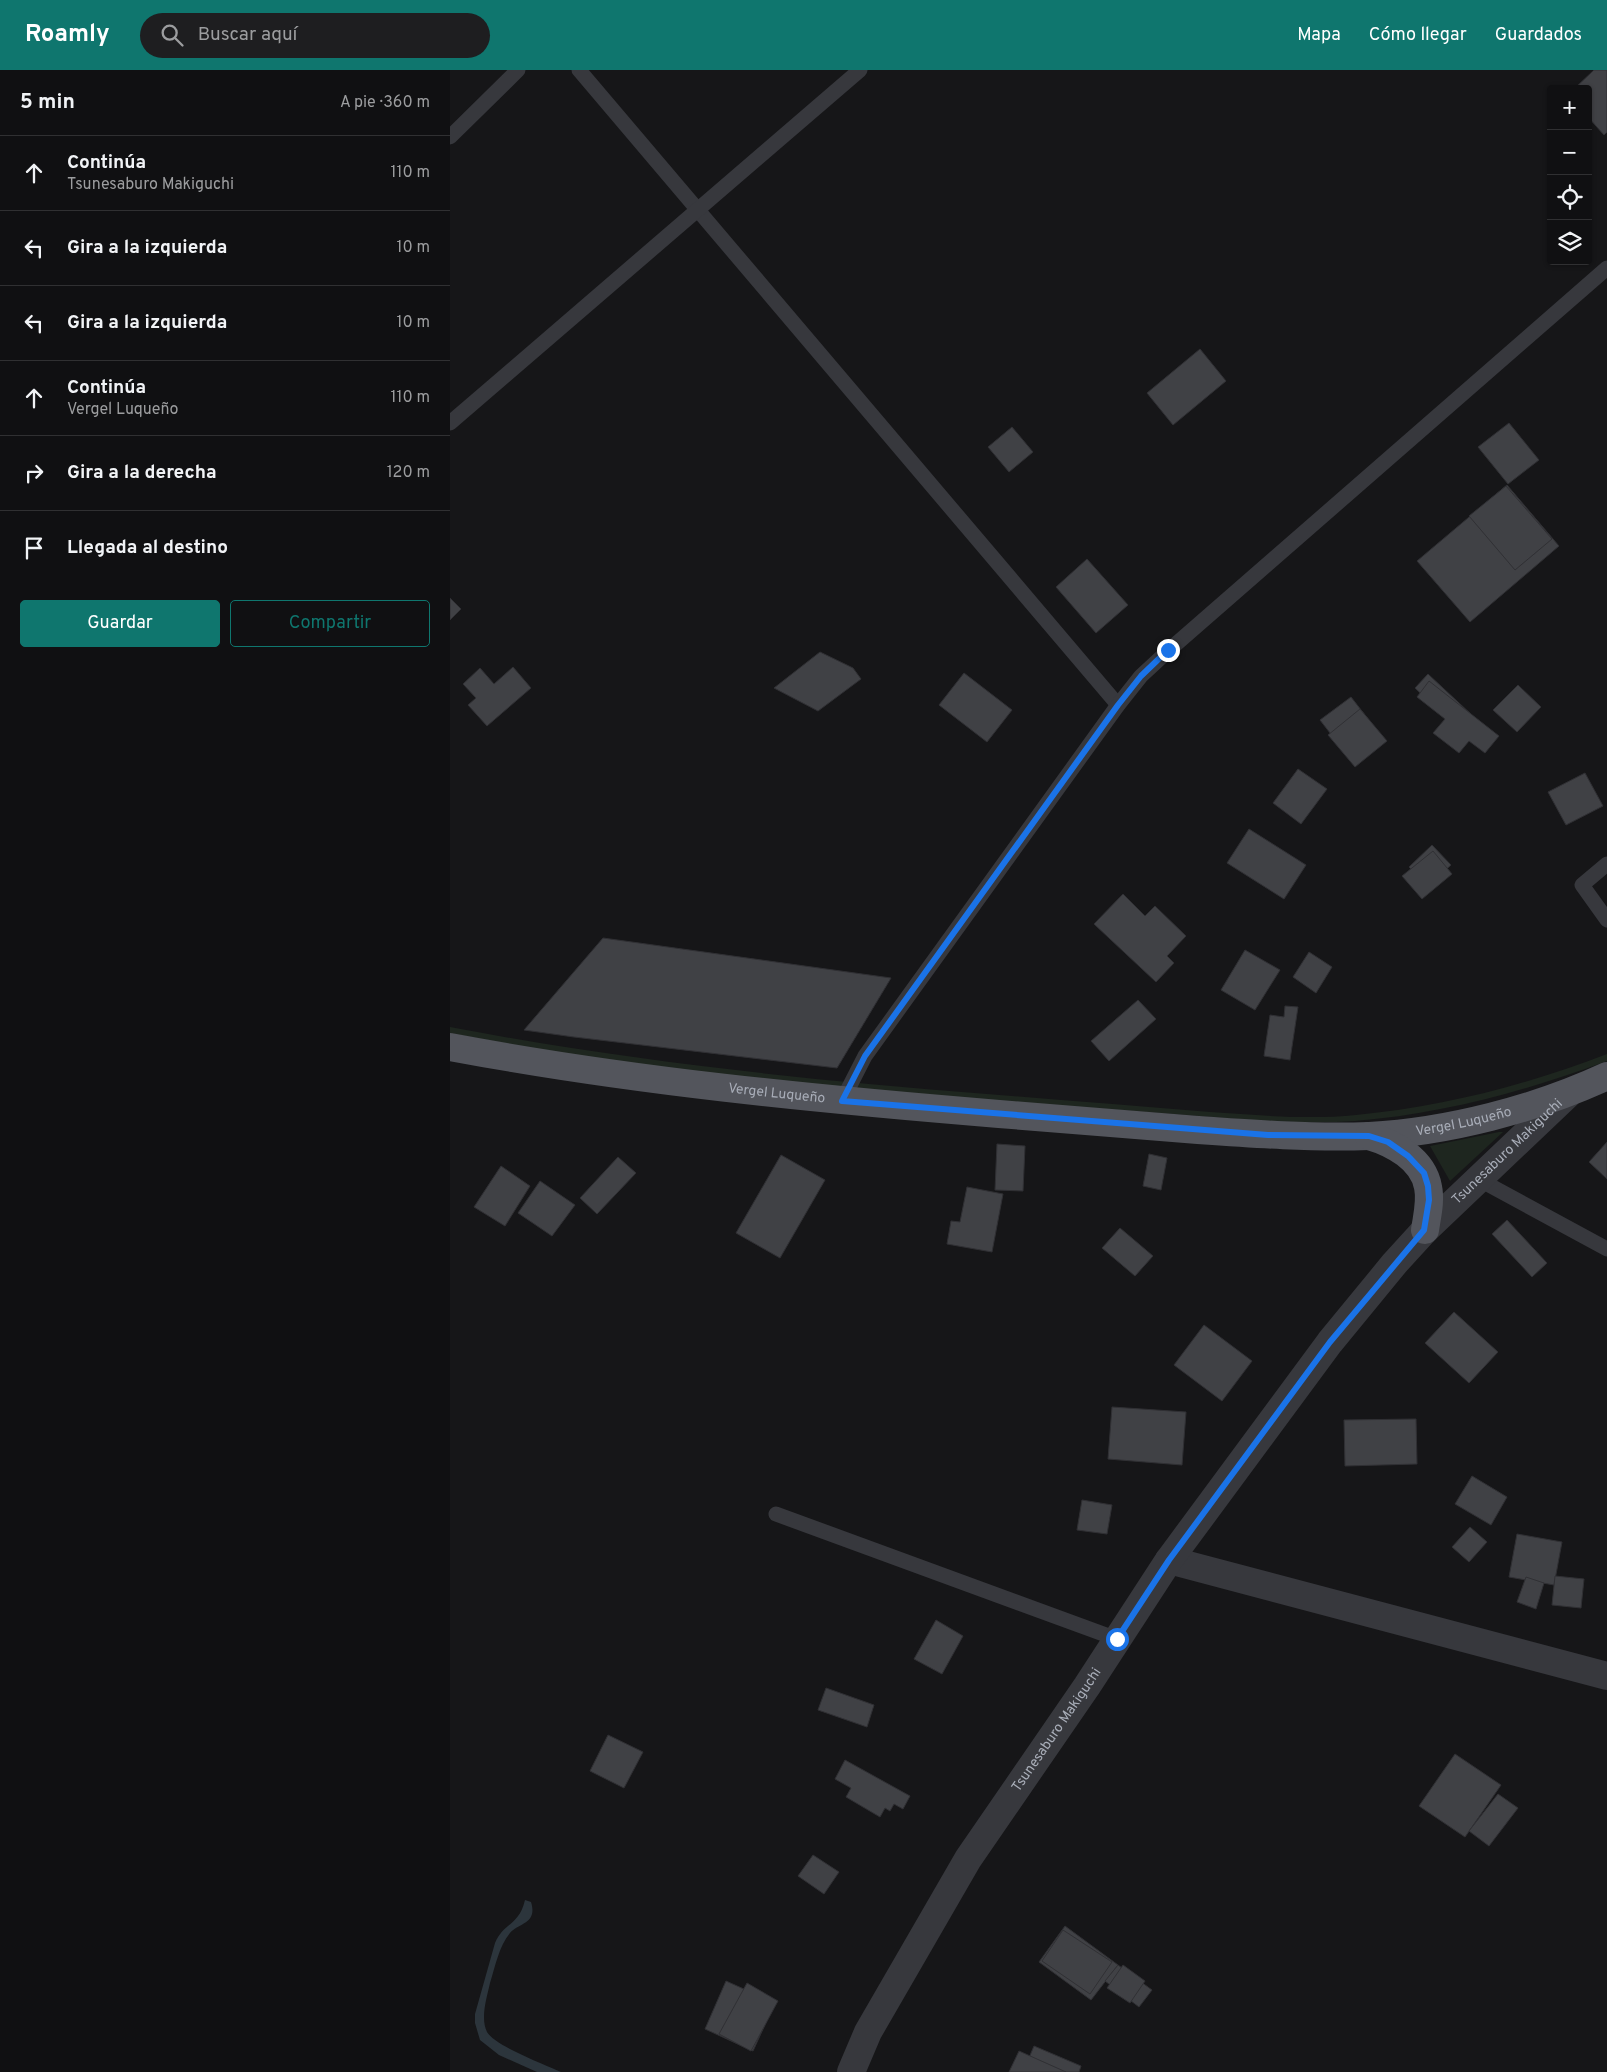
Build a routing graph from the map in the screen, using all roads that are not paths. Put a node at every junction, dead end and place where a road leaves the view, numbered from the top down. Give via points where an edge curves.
1 (518, 70) edge
2 (579, 70) edge
3 (860, 70) edge
4 (450, 137) edge
5 (698, 208) junction
6 (1607, 268) edge
7 (450, 423) edge
8 (1118, 705) junction
9 (1607, 864) edge
10 (1607, 920) edge
11 (450, 1047) edge
12 (1607, 1076) edge
13 (1568, 1094) junction
14 (842, 1101) junction
15 (1369, 1136) junction
16 (1478, 1179) junction
17 (1424, 1230) junction
18 (1607, 1249) edge
19 (776, 1514) dead end
20 (1169, 1560) junction
21 (1117, 1639) junction
22 (1607, 1676) edge
23 (851, 2072) edge

1 - 4 lane
2 - 5 lane
3 - 5 lane
5 - 7 lane
5 - 8 lane
6 - 8 lane via 1168,650
8 - 14 lane via 865,1056
9 - 10 lane via 1582,886
11 - 14 main road, Vergel Luqueño via 654,1080
12 - 13 main road, Vergel Luqueño
13 - 15 main road, Vergel Luqueño via 1430,1130
13 - 16 street, Tsunesaburo Makiguchi
14 - 15 main road, Vergel Luqueño via 1268,1135
15 - 17 main road via 1388,1142 1424,1173 1429,1200
16 - 17 street, Tsunesaburo Makiguchi
16 - 18 lane
17 - 20 street, Tsunesaburo Makiguchi via 1330,1342
19 - 21 lane
20 - 21 street, Tsunesaburo Makiguchi
20 - 22 street
21 - 23 street, Tsunesaburo Makiguchi via 968,1858 868,2032

